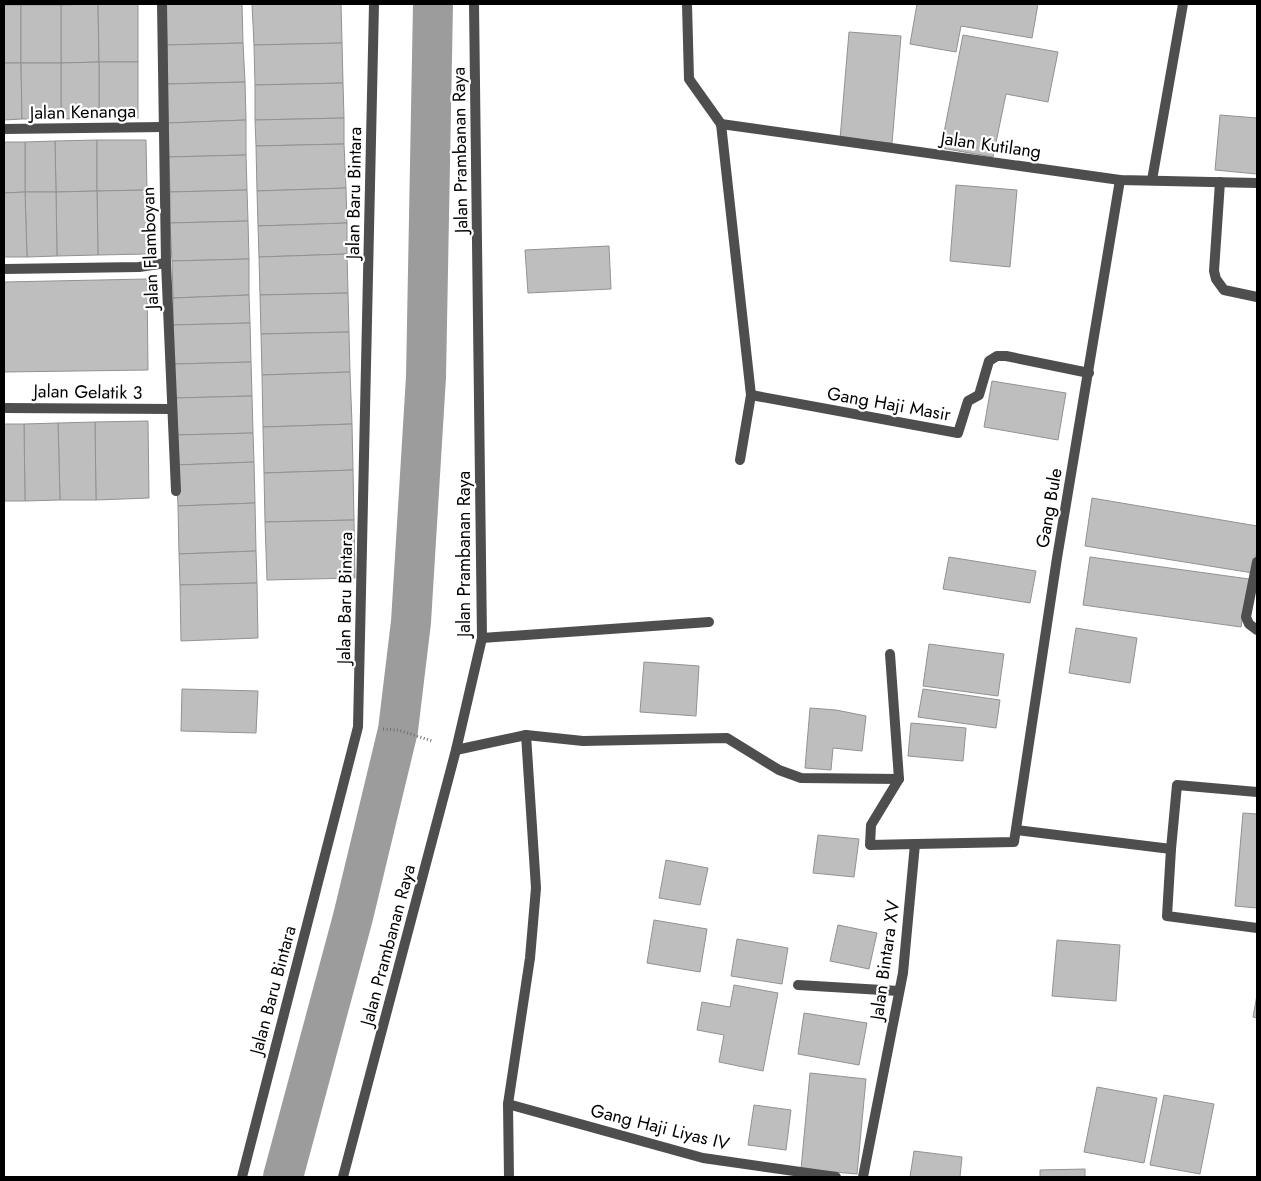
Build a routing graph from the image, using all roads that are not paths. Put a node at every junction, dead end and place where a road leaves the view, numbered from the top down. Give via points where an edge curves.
1 (162, 4) edge
2 (374, 4) edge
3 (474, 4) edge
4 (687, 4) edge
5 (1183, 4) edge
6 (721, 124) junction
7 (163, 127) junction
8 (4, 129) edge
9 (1120, 180) junction
10 (1152, 180) junction
11 (1220, 182) junction
12 (1257, 182) edge
13 (166, 263) junction
14 (4, 269) edge
15 (1257, 297) edge
16 (1089, 373) junction
17 (751, 395) junction
18 (4, 408) edge
19 (172, 409) junction
20 (740, 460) dead end
21 (176, 491) dead end
22 (1257, 562) edge
23 (709, 622) dead end
24 (1257, 630) edge
25 (482, 638) junction
26 (890, 654) dead end
27 (526, 735) junction
28 (456, 750) junction
29 (899, 779) junction
30 (1257, 792) edge
31 (1016, 830) junction
32 (916, 844) junction
33 (1171, 849) junction
34 (1257, 928) edge
35 (798, 985) dead end
36 (899, 991) junction
37 (508, 1104) junction
38 (242, 1177) edge
39 (344, 1177) edge
40 (509, 1177) edge
41 (836, 1177) edge
42 (863, 1177) edge

1 - 7 street, Jalan Flamboyan
2 - 38 street, Jalan Baru Bintara via 358,727
3 - 25 street, Jalan Prambanan Raya
4 - 6 street via 689,79
5 - 10 street
6 - 9 street, Jalan Kutilang
6 - 17 street
7 - 8 street, Jalan Kenanga
7 - 13 street, Jalan Flamboyan
9 - 10 street, Jalan Kutilang
9 - 16 street, Gang Bule
10 - 11 street, Jalan Kutilang
11 - 12 street, Jalan Kutilang
11 - 15 street via 1216,279 1224,290
13 - 14 street via 139,267
13 - 19 street, Jalan Flamboyan
16 - 17 street, Gang Haji Masir via 1006,356 993,358 979,394 968,401 958,433
16 - 31 street, Gang Bule
17 - 20 street
18 - 19 street, Jalan Gelatik 3
19 - 21 street, Jalan Flamboyan
22 - 24 street via 1246,617 1248,624
23 - 25 street
25 - 28 street, Jalan Prambanan Raya
26 - 29 street
27 - 28 street
27 - 29 street via 583,741 727,738 779,770 801,778
27 - 37 street via 536,888 530,958
28 - 39 street, Jalan Prambanan Raya
29 - 32 street via 872,825 870,846
30 - 33 street via 1177,785
31 - 32 street, Gang Bule via 1014,842
31 - 33 street
32 - 36 street, Jalan Bintara XV
33 - 34 street via 1167,916
35 - 36 street
36 - 42 street, Jalan Bintara XV
37 - 40 street
37 - 41 street, Gang Haji Liyas IV via 703,1158

